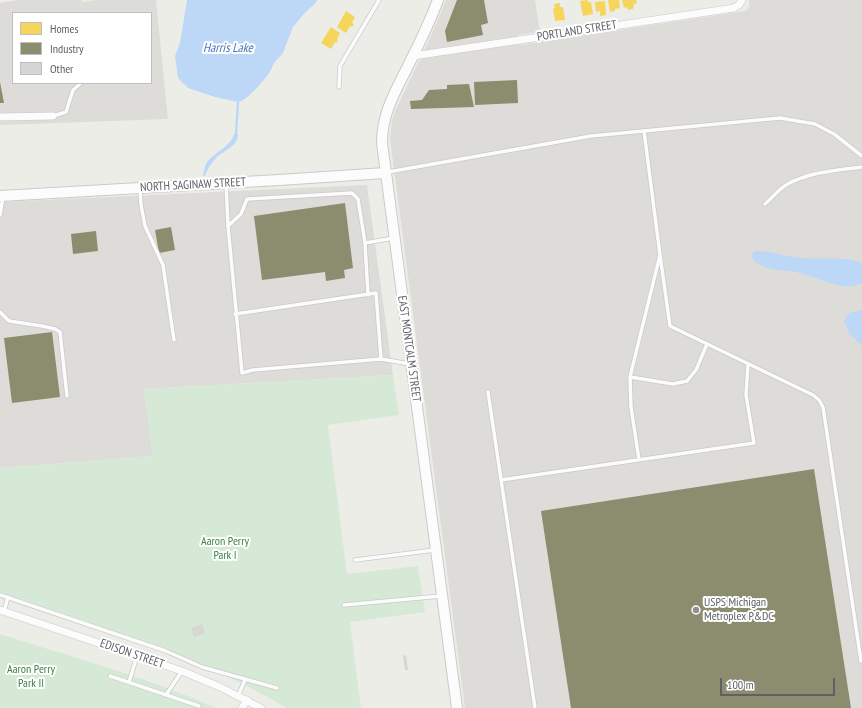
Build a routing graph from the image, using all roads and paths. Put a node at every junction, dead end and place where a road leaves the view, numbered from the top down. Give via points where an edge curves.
1 (379, 0) edge
2 (438, 0) edge
3 (741, 2) edge
4 (413, 56) junction
5 (79, 84) edge
6 (339, 87) dead end
7 (53, 116) joint
8 (0, 117) edge
9 (644, 131) junction
10 (862, 156) edge
11 (862, 167) edge
12 (385, 172) junction
13 (226, 183) junction
14 (140, 188) junction
15 (2, 195) edge
16 (765, 204) dead end
17 (0, 215) edge
18 (228, 226) junction
19 (394, 238) junction
20 (365, 243) junction
21 (660, 255) junction
22 (368, 295) junction
23 (0, 312) edge
24 (235, 314) junction
25 (174, 340) dead end
26 (706, 344) junction
27 (381, 359) junction
28 (411, 364) junction
29 (748, 364) junction
30 (630, 377) junction
31 (488, 392) dead end
32 (67, 396) dead end
33 (639, 460) junction
34 (501, 480) junction
35 (436, 550) junction
36 (355, 560) dead end
37 (0, 595) edge
38 (442, 596) junction
39 (8, 597) junction
40 (344, 605) dead end
41 (2, 611) edge
42 (137, 656) junction
43 (861, 661) edge
44 (182, 671) junction
45 (110, 676) dead end
46 (245, 680) junction
47 (130, 682) junction
48 (277, 688) dead end
49 (166, 695) junction
50 (238, 696) junction
51 (247, 700) junction
52 (199, 706) dead end
53 (242, 708) edge
54 (261, 708) edge
55 (457, 708) edge
56 (535, 708) edge

1 - 6 lane via 340,66
2 - 4 main road, EAST MONTCALM STREET
3 - 4 street, PORTLAND STREET via 734,8
4 - 12 main road, EAST MONTCALM STREET via 384,118 382,142
5 - 7 lane via 73,90 66,112
7 - 8 street
9 - 10 lane via 780,118 815,124 834,134
9 - 12 lane via 591,136
9 - 21 lane
11 - 16 lane via 829,171 800,179 785,186
12 - 13 main road, NORTH SAGINAW STREET
12 - 19 main road, EAST MONTCALM STREET
13 - 14 main road, NORTH SAGINAW STREET
13 - 18 lane
14 - 15 main road, NORTH SAGINAW STREET
14 - 25 lane via 145,226 163,265
15 - 17 lane
18 - 20 lane via 241,214 247,199 352,193 358,199
18 - 24 lane
19 - 20 lane
19 - 28 main road, EAST MONTCALM STREET
20 - 22 lane
21 - 26 lane via 670,326
21 - 30 lane
22 - 24 lane
22 - 27 lane via 376,293
23 - 32 lane via 8,321 42,326 60,332
24 - 27 lane via 242,373
26 - 29 lane
26 - 30 lane via 696,370 686,381 673,384
27 - 28 lane
28 - 35 main road, EAST MONTCALM STREET
29 - 33 lane via 746,395 754,443
29 - 43 lane via 813,395 823,407
30 - 33 lane via 631,407
31 - 34 lane
33 - 34 lane
34 - 56 lane
35 - 36 lane
35 - 38 main road, EAST MONTCALM STREET
37 - 39 lane
38 - 40 lane
38 - 55 main road, EAST MONTCALM STREET
39 - 41 lane
39 - 46 lane via 166,650 202,667
41 - 42 street, EDISON STREET
42 - 44 street, EDISON STREET
42 - 47 lane
44 - 49 lane
44 - 50 street, EDISON STREET
45 - 47 lane
46 - 48 lane
46 - 50 lane
47 - 49 lane
49 - 52 lane
50 - 51 street, EDISON STREET
51 - 53 street
51 - 54 street, EDISON STREET

